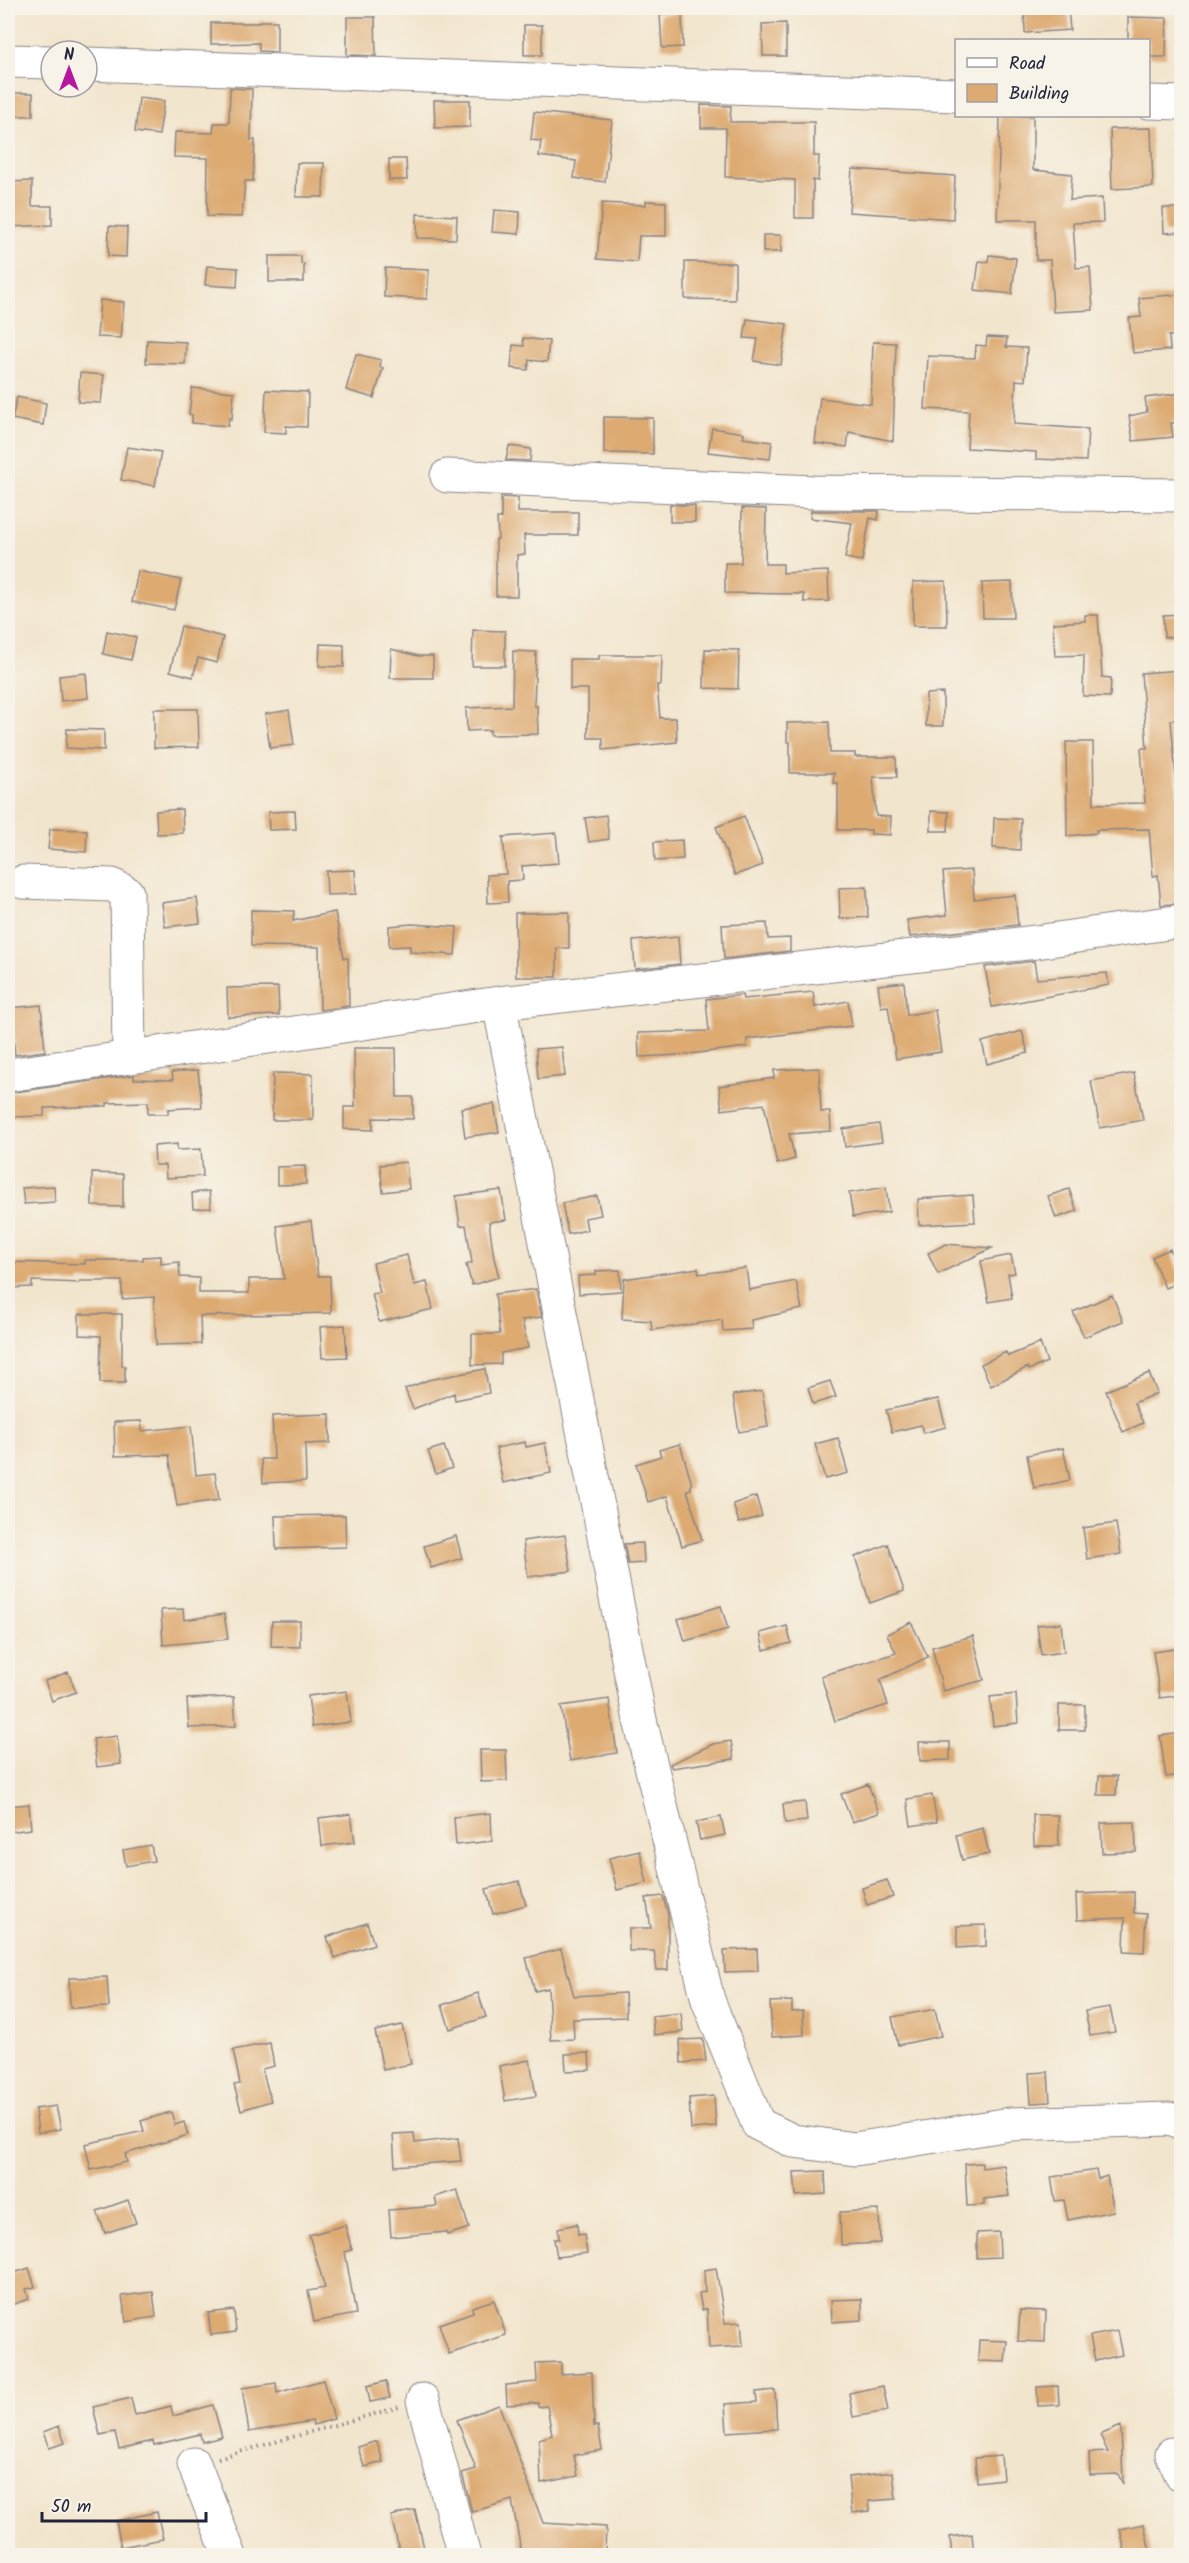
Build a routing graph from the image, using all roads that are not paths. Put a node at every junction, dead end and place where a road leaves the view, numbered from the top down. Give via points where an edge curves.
1 (8, 61) edge
2 (39, 62) edge
3 (99, 64) edge
4 (955, 95) edge
5 (1150, 102) edge
6 (1182, 104) edge
7 (447, 476) dead end
8 (1182, 495) edge
9 (23, 882) dead end
10 (1182, 921) edge
11 (499, 1003) junction
12 (129, 1057) junction
13 (8, 1075) edge
14 (1182, 2123) edge
15 (423, 2400) road end
16 (194, 2464) road end
17 (230, 2556) edge
18 (464, 2556) edge

1 - 2 street
3 - 4 street
5 - 6 street
7 - 8 street via 814,492
9 - 12 street via 112,885 126,893
10 - 11 street via 1036,942
11 - 12 street
11 - 14 street via 640,1720 708,2000 758,2124 793,2141 855,2149 1010,2124 1169,2119
12 - 13 street
15 - 18 street
16 - 17 street

